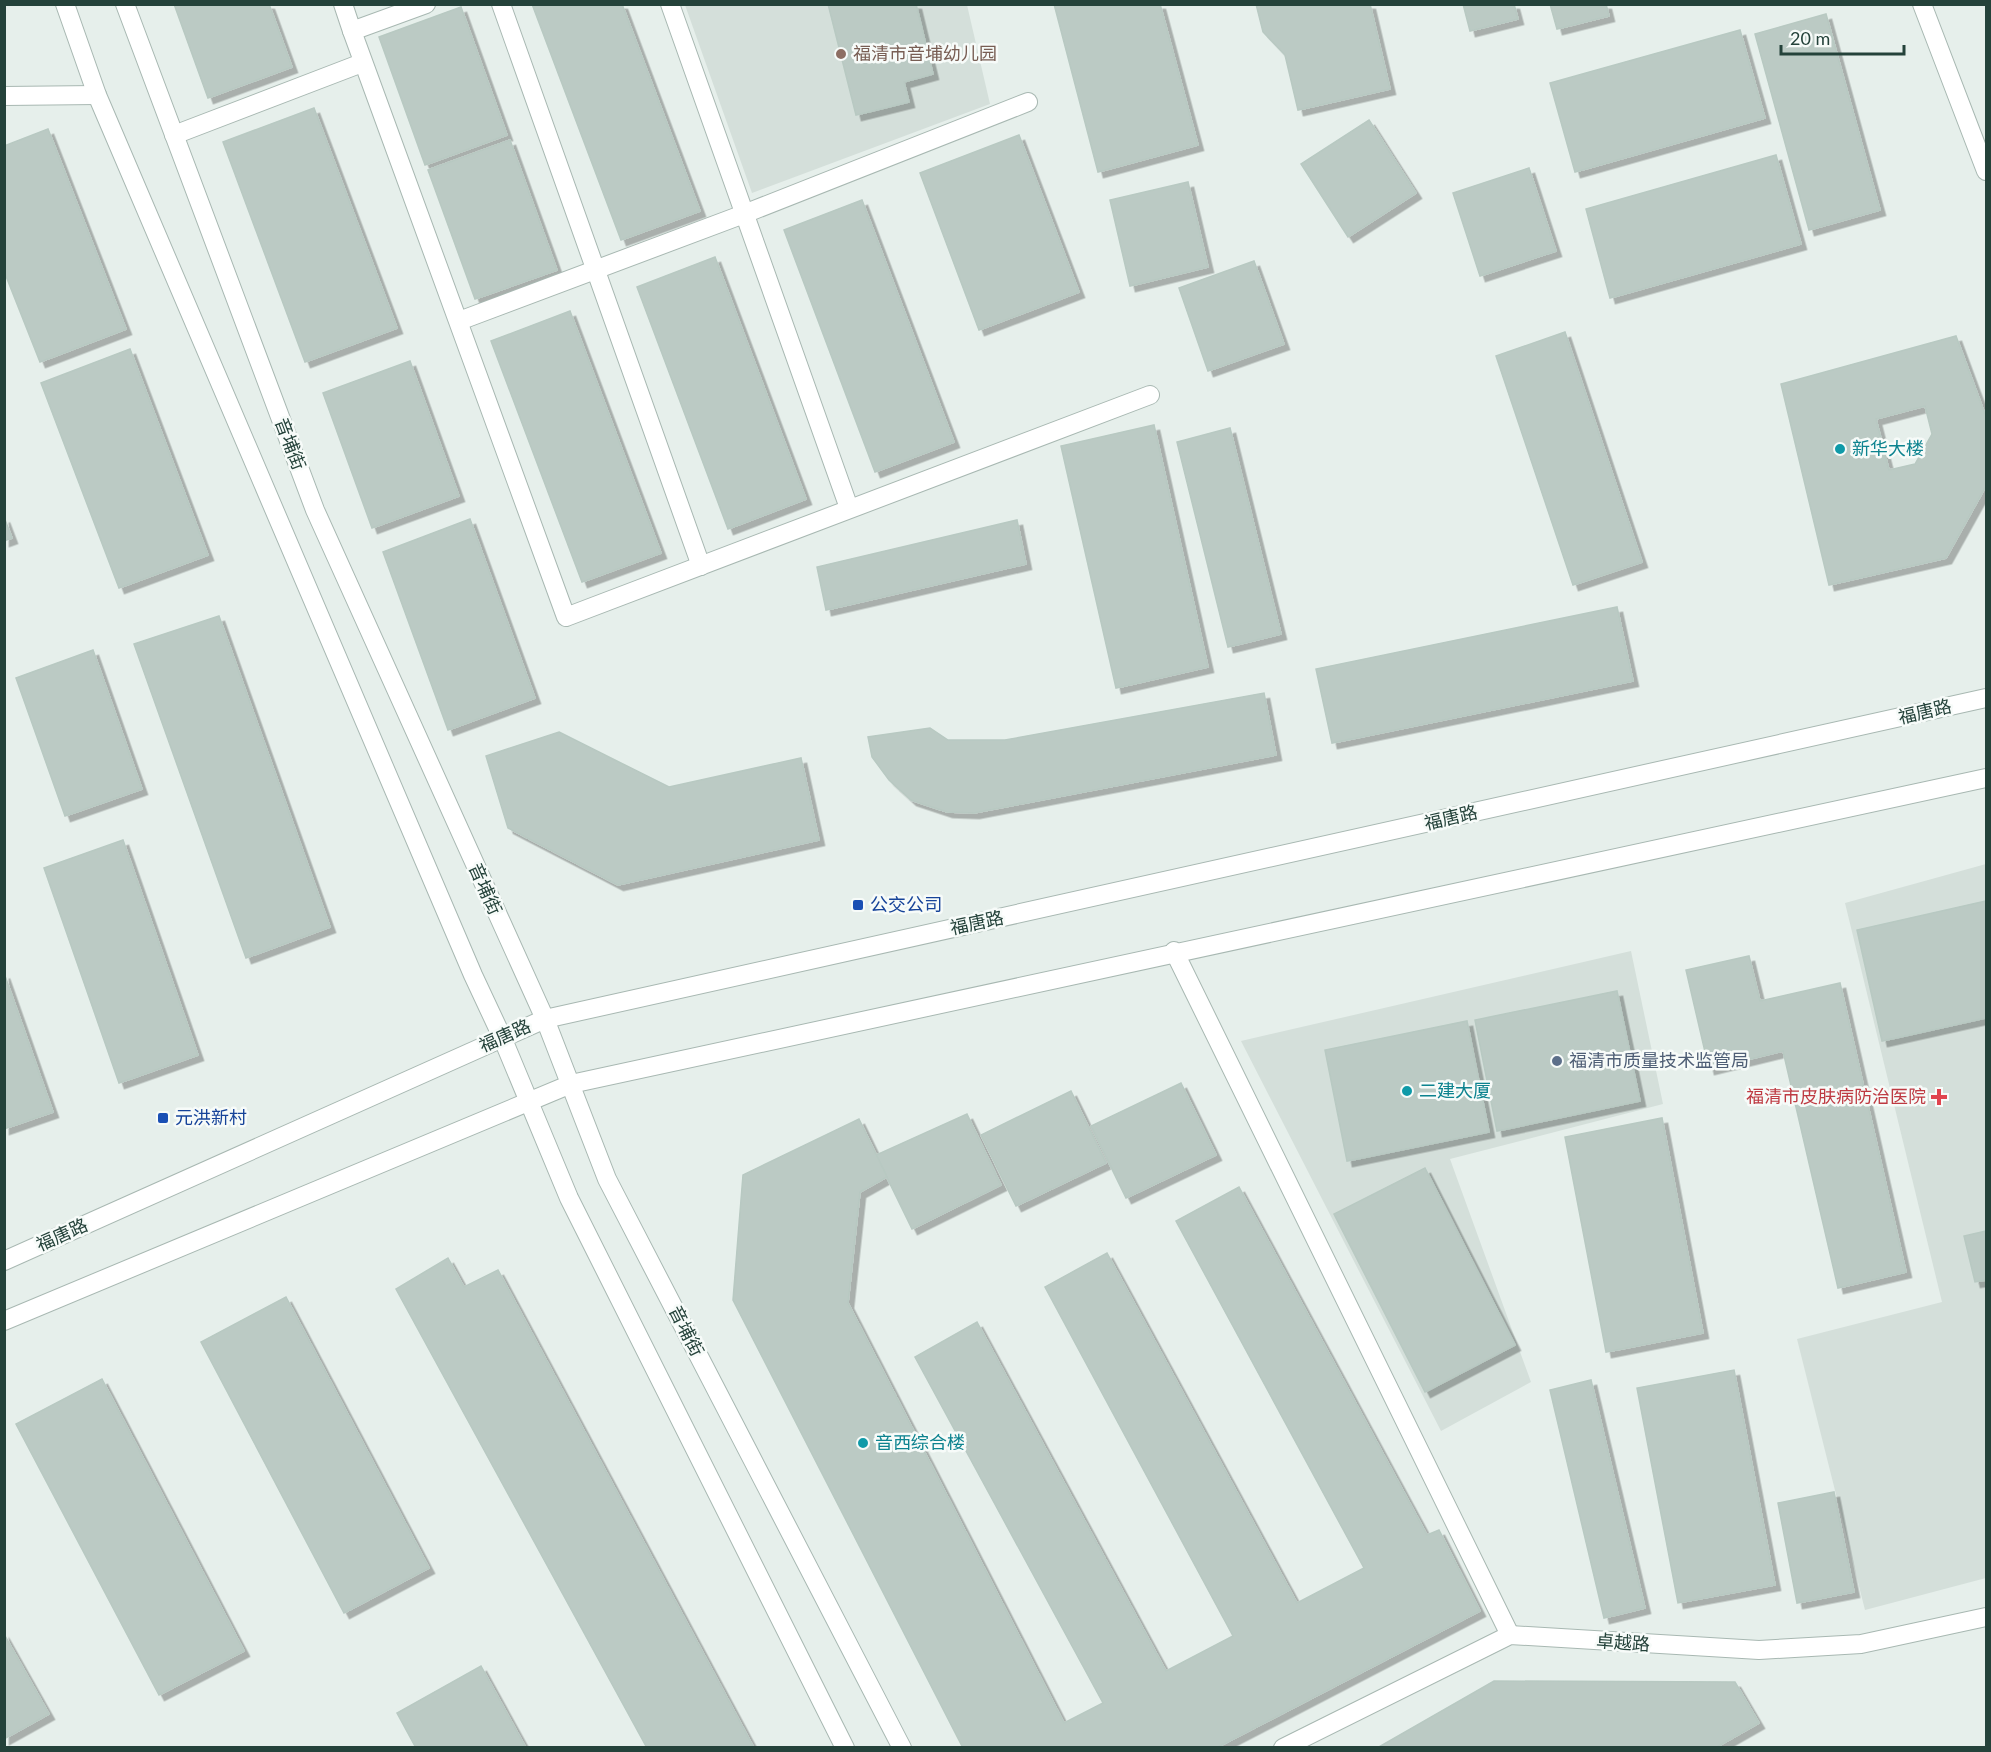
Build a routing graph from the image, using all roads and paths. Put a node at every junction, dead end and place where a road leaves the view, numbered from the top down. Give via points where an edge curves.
1 (65, 4) edge
2 (125, 4) edge
3 (343, 4) edge
4 (426, 4) edge
5 (501, 4) edge
6 (670, 4) edge
7 (1922, 4) edge
8 (352, 31) junction
9 (362, 63) junction
10 (97, 95) junction
11 (4, 96) edge
12 (1028, 102) dead end
13 (174, 135) junction
14 (1986, 171) edge
15 (744, 214) junction
16 (597, 269) junction
17 (459, 321) junction
18 (1150, 395) dead end
19 (849, 508) junction
20 (701, 566) junction
21 (1986, 698) edge
22 (1986, 778) edge
23 (1174, 951) junction
24 (545, 1018) junction
25 (502, 1037) junction
26 (571, 1084) junction
27 (530, 1101) junction
28 (4, 1261) edge
29 (4, 1321) edge
30 (1986, 1617) edge
31 (1510, 1635) junction
32 (844, 1748) edge
33 (902, 1748) edge
34 (1283, 1748) edge

1 - 10 street
2 - 13 street, 音埔街
3 - 8 street
4 - 8 street
5 - 16 street
6 - 15 street
7 - 14 street
8 - 9 street
9 - 13 street
9 - 17 street
10 - 11 street
10 - 25 street
12 - 15 street
13 - 24 street, 音埔街 via 315,510
15 - 16 street
15 - 19 street
16 - 17 street
16 - 20 street
17 - 20 street via 566,617
18 - 19 street
19 - 20 street
21 - 24 street, 福唐路
22 - 23 street
23 - 26 street
23 - 31 street
24 - 25 street, 福唐路
24 - 26 street, 音埔街
25 - 27 street
25 - 28 street, 福唐路
26 - 27 street
26 - 33 street, 音埔街 via 607,1179
27 - 29 street
27 - 32 street via 569,1198
30 - 31 street, 卓越路 via 1861,1644 1759,1650
31 - 34 street, 卓越路

